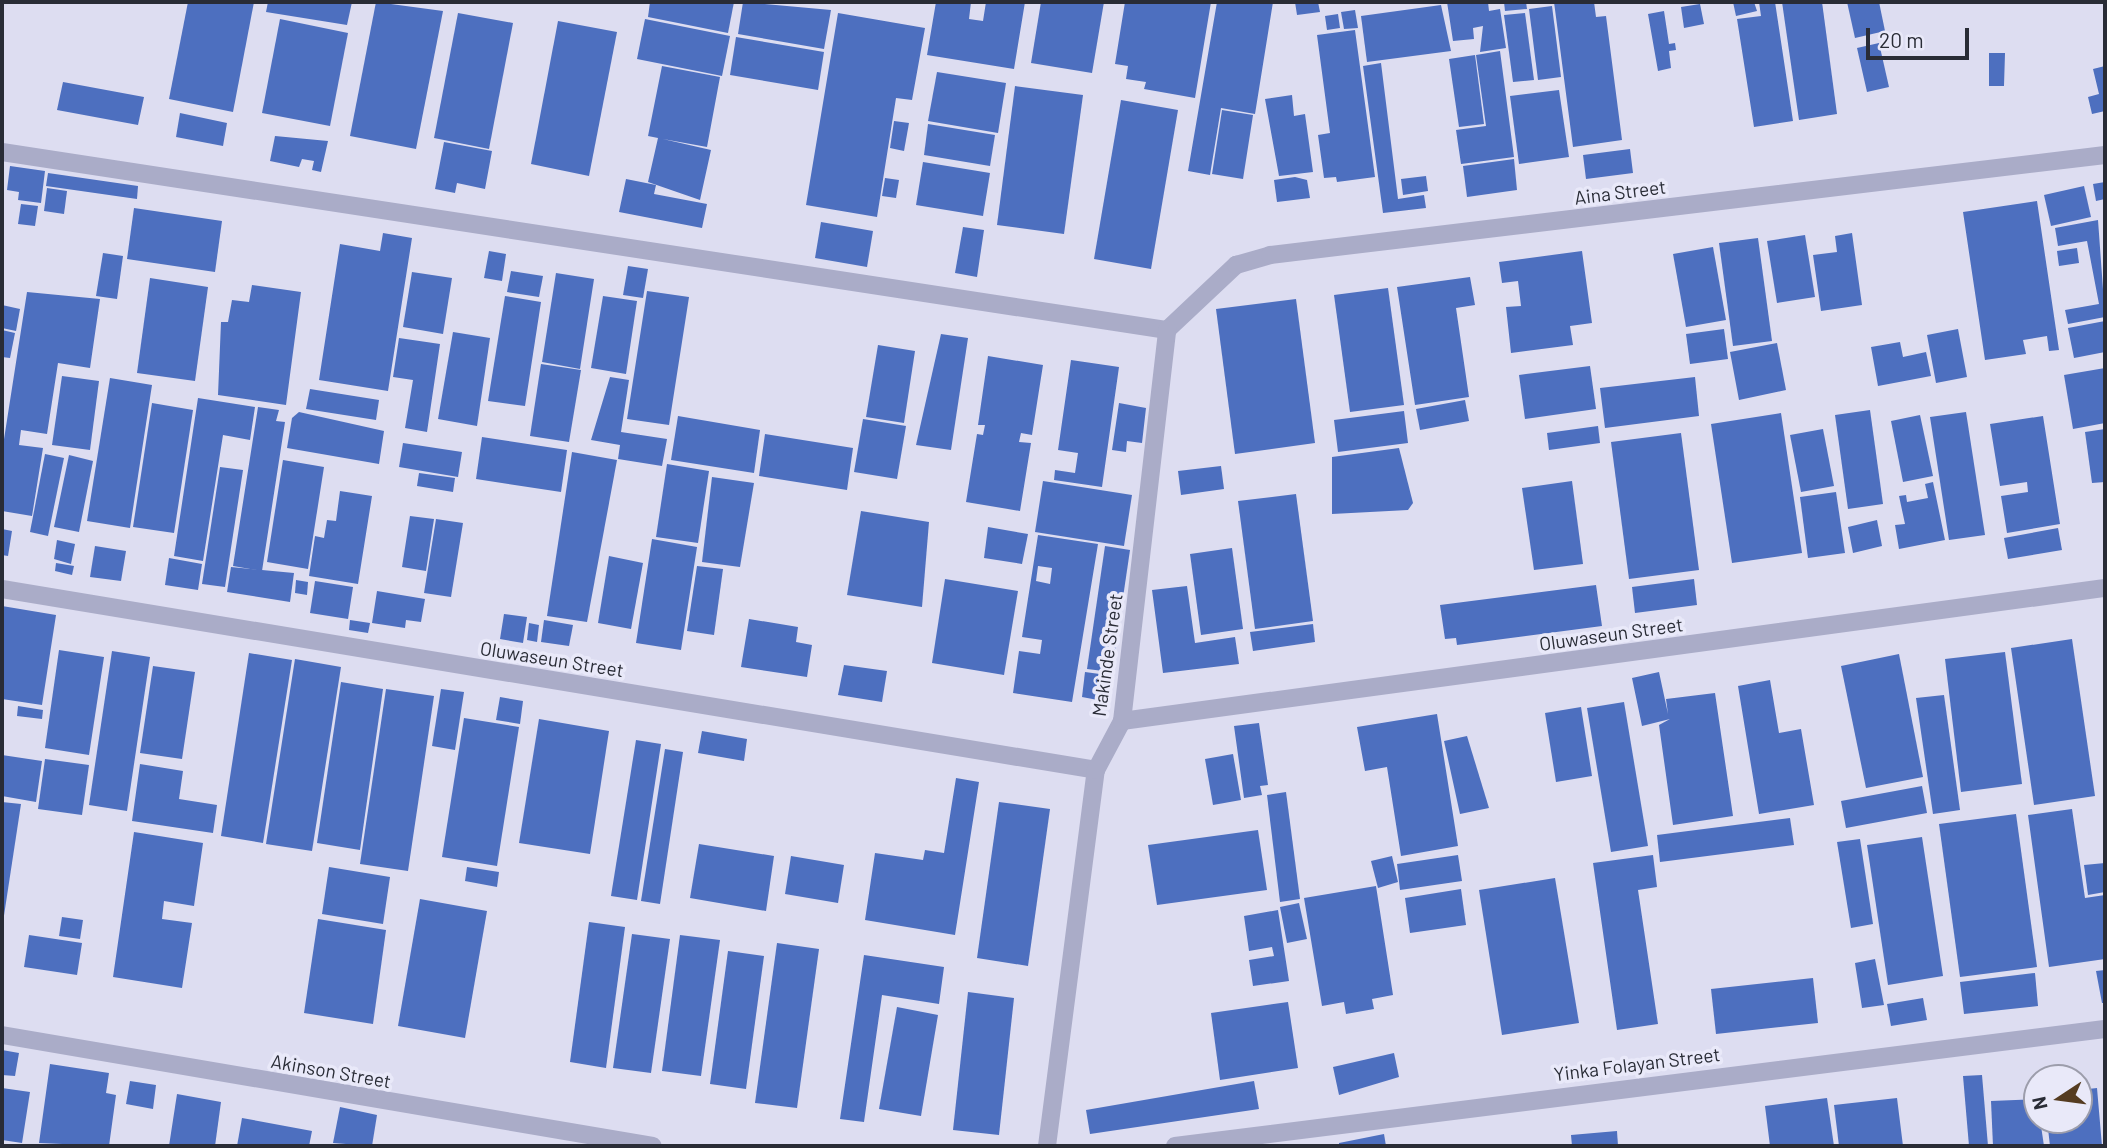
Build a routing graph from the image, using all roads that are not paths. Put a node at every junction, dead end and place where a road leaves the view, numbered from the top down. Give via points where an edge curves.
1 (2, 152) edge
2 (2105, 155) edge
3 (1167, 330) junction
4 (2105, 588) edge
5 (2, 589) edge
6 (1122, 721) junction
7 (1096, 770) junction
8 (2105, 1030) edge
9 (2, 1035) edge
10 (617, 1144) edge
11 (653, 1146) edge
12 (1047, 1146) edge
13 (1175, 1146) edge

1 - 3 street
2 - 3 street, Aina Street via 1270,255 1236,265
3 - 6 street, Makinde Street
4 - 6 street, Oluwaseun Street
5 - 7 street, Oluwaseun Street
6 - 7 street, Makinde Street
7 - 12 street, Makinde Street
8 - 13 street, Yinka Folayan Street
9 - 10 street, Akinson Street
10 - 11 street, Akinson Street

